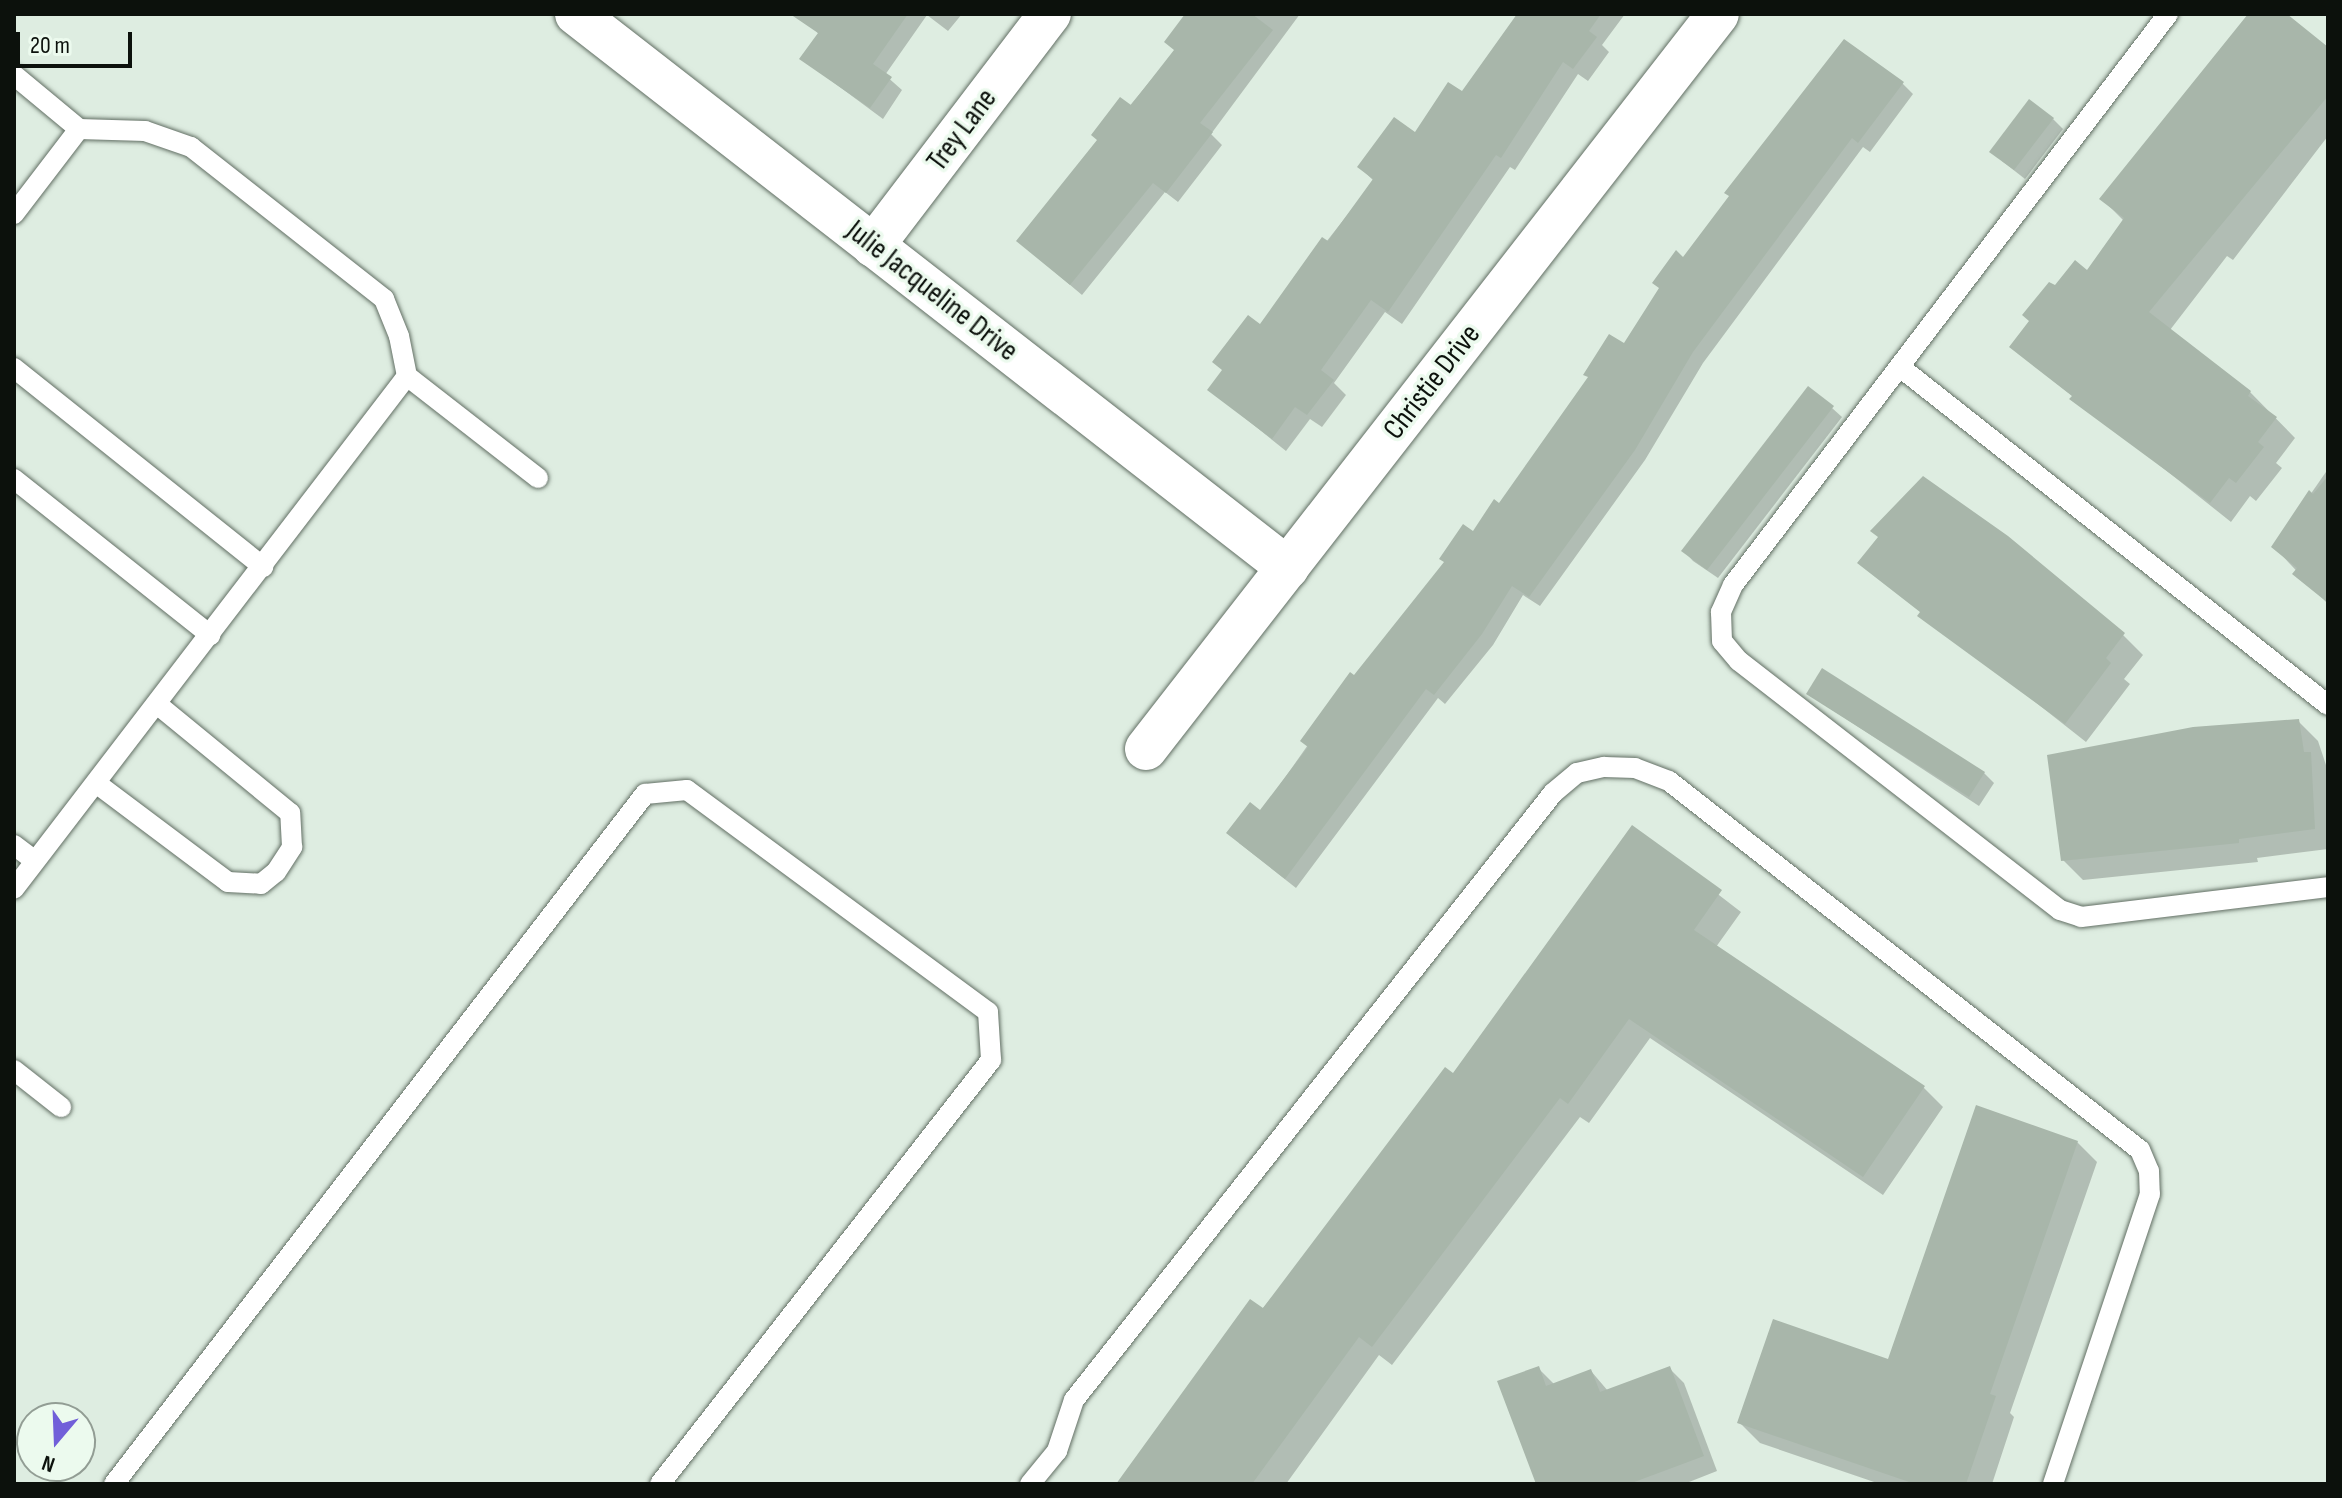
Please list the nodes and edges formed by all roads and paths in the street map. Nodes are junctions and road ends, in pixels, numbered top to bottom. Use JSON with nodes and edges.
{"nodes":[{"id":1,"x":576,"y":14,"type":"edge"},
{"id":2,"x":1050,"y":14,"type":"edge"},
{"id":3,"x":1718,"y":14,"type":"edge"},
{"id":4,"x":2168,"y":14,"type":"edge"},
{"id":5,"x":14,"y":75,"type":"edge"},
{"id":6,"x":79,"y":129,"type":"junction"},
{"id":7,"x":14,"y":214,"type":"edge"},
{"id":8,"x":873,"y":246,"type":"junction"},
{"id":9,"x":1900,"y":367,"type":"junction"},
{"id":10,"x":14,"y":368,"type":"edge"},
{"id":11,"x":407,"y":376,"type":"junction"},
{"id":12,"x":538,"y":478,"type":"dead end"},
{"id":13,"x":14,"y":479,"type":"edge"},
{"id":14,"x":263,"y":567,"type":"junction"},
{"id":15,"x":1288,"y":568,"type":"junction"},
{"id":16,"x":210,"y":635,"type":"junction"},
{"id":17,"x":157,"y":704,"type":"junction"},
{"id":18,"x":2328,"y":705,"type":"edge"},
{"id":19,"x":1146,"y":749,"type":"dead end"},
{"id":20,"x":96,"y":783,"type":"junction"},
{"id":21,"x":14,"y":845,"type":"edge"},
{"id":22,"x":35,"y":861,"type":"junction"},
{"id":23,"x":2328,"y":887,"type":"edge"},
{"id":24,"x":14,"y":889,"type":"edge"},
{"id":25,"x":14,"y":1070,"type":"edge"},
{"id":26,"x":61,"y":1107,"type":"dead end"},
{"id":27,"x":114,"y":1484,"type":"edge"},
{"id":28,"x":660,"y":1484,"type":"edge"},
{"id":29,"x":1030,"y":1484,"type":"edge"},
{"id":30,"x":2053,"y":1484,"type":"edge"}],
"edges":[{"from":1,"to":8,"type":"street","name":"Julie Jacqueline Drive"},
{"from":2,"to":8,"type":"street","name":"Trey Lane"},
{"from":3,"to":15,"type":"street","name":"Christie Drive"},
{"from":4,"to":9,"type":"lane"},
{"from":5,"to":6,"type":"lane"},
{"from":6,"to":7,"type":"lane"},
{"from":6,"to":11,"type":"lane"},
{"from":8,"to":15,"type":"street","name":"Julie Jacqueline Drive"},
{"from":9,"to":18,"type":"lane"},
{"from":9,"to":23,"type":"lane"},
{"from":10,"to":14,"type":"lane"},
{"from":11,"to":12,"type":"lane"},
{"from":11,"to":14,"type":"lane"},
{"from":13,"to":16,"type":"lane"},
{"from":14,"to":16,"type":"lane"},
{"from":15,"to":19,"type":"street","name":"Christie Drive"},
{"from":16,"to":17,"type":"lane"},
{"from":17,"to":20,"type":"lane"},
{"from":17,"to":20,"type":"lane"},
{"from":20,"to":22,"type":"lane"},
{"from":21,"to":22,"type":"lane"},
{"from":22,"to":24,"type":"lane"},
{"from":25,"to":26,"type":"lane"},
{"from":27,"to":28,"type":"lane"},
{"from":29,"to":30,"type":"lane"}]}
